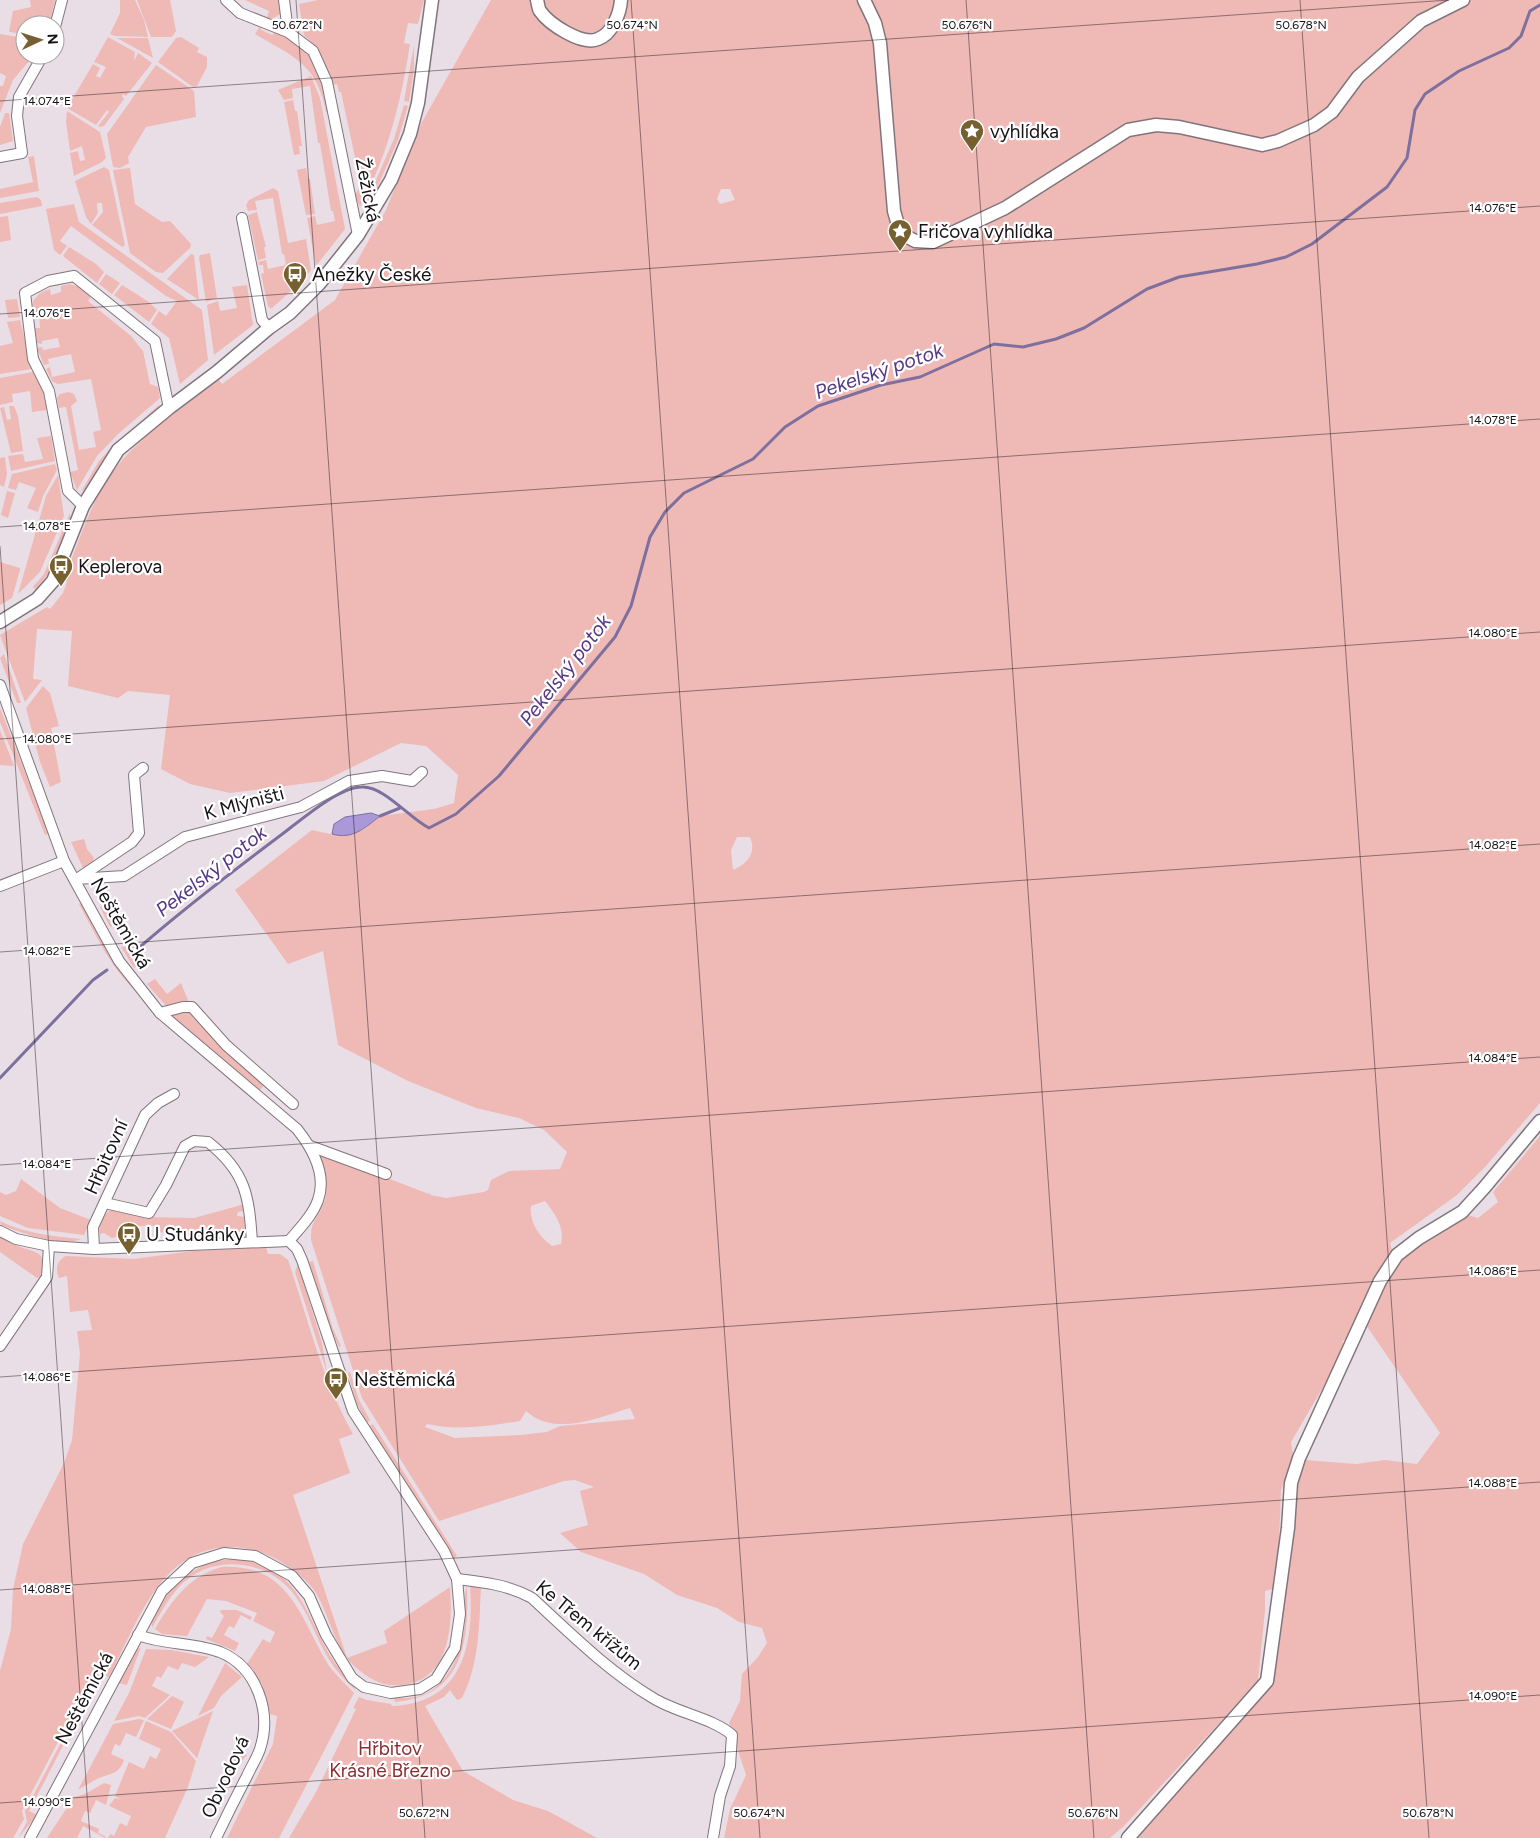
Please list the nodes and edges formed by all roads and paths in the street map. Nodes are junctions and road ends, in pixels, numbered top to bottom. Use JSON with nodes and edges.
{"nodes":[{"id":1,"x":62,"y":0,"type":"edge"},
{"id":2,"x":226,"y":0,"type":"edge"},
{"id":3,"x":284,"y":0,"type":"edge"},
{"id":4,"x":432,"y":0,"type":"edge"},
{"id":5,"x":537,"y":0,"type":"edge"},
{"id":6,"x":621,"y":0,"type":"edge"},
{"id":7,"x":864,"y":0,"type":"edge"},
{"id":8,"x":1463,"y":0,"type":"edge"},
{"id":9,"x":58,"y":15,"type":"edge"},
{"id":10,"x":288,"y":32,"type":"junction"},
{"id":11,"x":37,"y":65,"type":"edge"},
{"id":12,"x":0,"y":157,"type":"edge"},
{"id":13,"x":242,"y":218,"type":"dead end"},
{"id":14,"x":358,"y":235,"type":"junction"},
{"id":15,"x":269,"y":328,"type":"junction"},
{"id":16,"x":169,"y":408,"type":"junction"},
{"id":17,"x":83,"y":506,"type":"junction"},
{"id":18,"x":0,"y":622,"type":"edge"},
{"id":19,"x":0,"y":686,"type":"edge"},
{"id":20,"x":143,"y":768,"type":"dead end"},
{"id":21,"x":422,"y":772,"type":"dead end"},
{"id":22,"x":64,"y":861,"type":"junction"},
{"id":23,"x":76,"y":879,"type":"junction"},
{"id":24,"x":0,"y":886,"type":"edge"},
{"id":25,"x":160,"y":1012,"type":"junction"},
{"id":26,"x":174,"y":1094,"type":"dead end"},
{"id":27,"x":293,"y":1104,"type":"dead end"},
{"id":28,"x":1540,"y":1122,"type":"edge"},
{"id":29,"x":310,"y":1146,"type":"junction"},
{"id":30,"x":386,"y":1174,"type":"dead end"},
{"id":31,"x":105,"y":1203,"type":"junction"},
{"id":32,"x":0,"y":1231,"type":"edge"},
{"id":33,"x":288,"y":1241,"type":"junction"},
{"id":34,"x":252,"y":1242,"type":"junction"},
{"id":35,"x":49,"y":1246,"type":"junction"},
{"id":36,"x":94,"y":1249,"type":"junction"},
{"id":37,"x":0,"y":1346,"type":"edge"},
{"id":38,"x":457,"y":1579,"type":"junction"},
{"id":39,"x":138,"y":1635,"type":"junction"},
{"id":40,"x":30,"y":1838,"type":"edge"},
{"id":41,"x":216,"y":1838,"type":"edge"},
{"id":42,"x":713,"y":1838,"type":"edge"},
{"id":43,"x":1128,"y":1838,"type":"edge"}],
"edges":[{"from":1,"to":9,"type":"street"},
{"from":2,"to":10,"type":"street","name":"Žežická"},
{"from":3,"to":10,"type":"street"},
{"from":4,"to":14,"type":"street"},
{"from":5,"to":6,"type":"street"},
{"from":7,"to":8,"type":"street"},
{"from":10,"to":14,"type":"street","name":"Žežická"},
{"from":11,"to":12,"type":"street"},
{"from":13,"to":15,"type":"street"},
{"from":14,"to":15,"type":"street","name":"Žežická"},
{"from":15,"to":16,"type":"street","name":"Žežická"},
{"from":16,"to":17,"type":"street","name":"Žežická"},
{"from":16,"to":17,"type":"street"},
{"from":17,"to":18,"type":"street","name":"Žežická"},
{"from":19,"to":22,"type":"street","name":"Neštěmická"},
{"from":20,"to":23,"type":"street"},
{"from":21,"to":23,"type":"street","name":"K Mlýništi"},
{"from":22,"to":23,"type":"street","name":"Neštěmická"},
{"from":22,"to":24,"type":"street"},
{"from":23,"to":25,"type":"street","name":"Neštěmická"},
{"from":25,"to":27,"type":"street"},
{"from":25,"to":29,"type":"street","name":"Neštěmická"},
{"from":26,"to":31,"type":"street","name":"Hřbitovní"},
{"from":28,"to":43,"type":"street"},
{"from":29,"to":30,"type":"street"},
{"from":29,"to":33,"type":"street","name":"Neštěmická"},
{"from":31,"to":34,"type":"street"},
{"from":31,"to":36,"type":"street","name":"Hřbitovní"},
{"from":32,"to":35,"type":"street"},
{"from":33,"to":34,"type":"street"},
{"from":33,"to":38,"type":"street","name":"Neštěmická"},
{"from":34,"to":36,"type":"street"},
{"from":35,"to":36,"type":"street"},
{"from":35,"to":37,"type":"street"},
{"from":38,"to":39,"type":"street","name":"Neštěmická"},
{"from":38,"to":42,"type":"street","name":"Ke Třem křížům"},
{"from":39,"to":40,"type":"street","name":"Neštěmická"},
{"from":39,"to":41,"type":"street","name":"Obvodová"}]}
